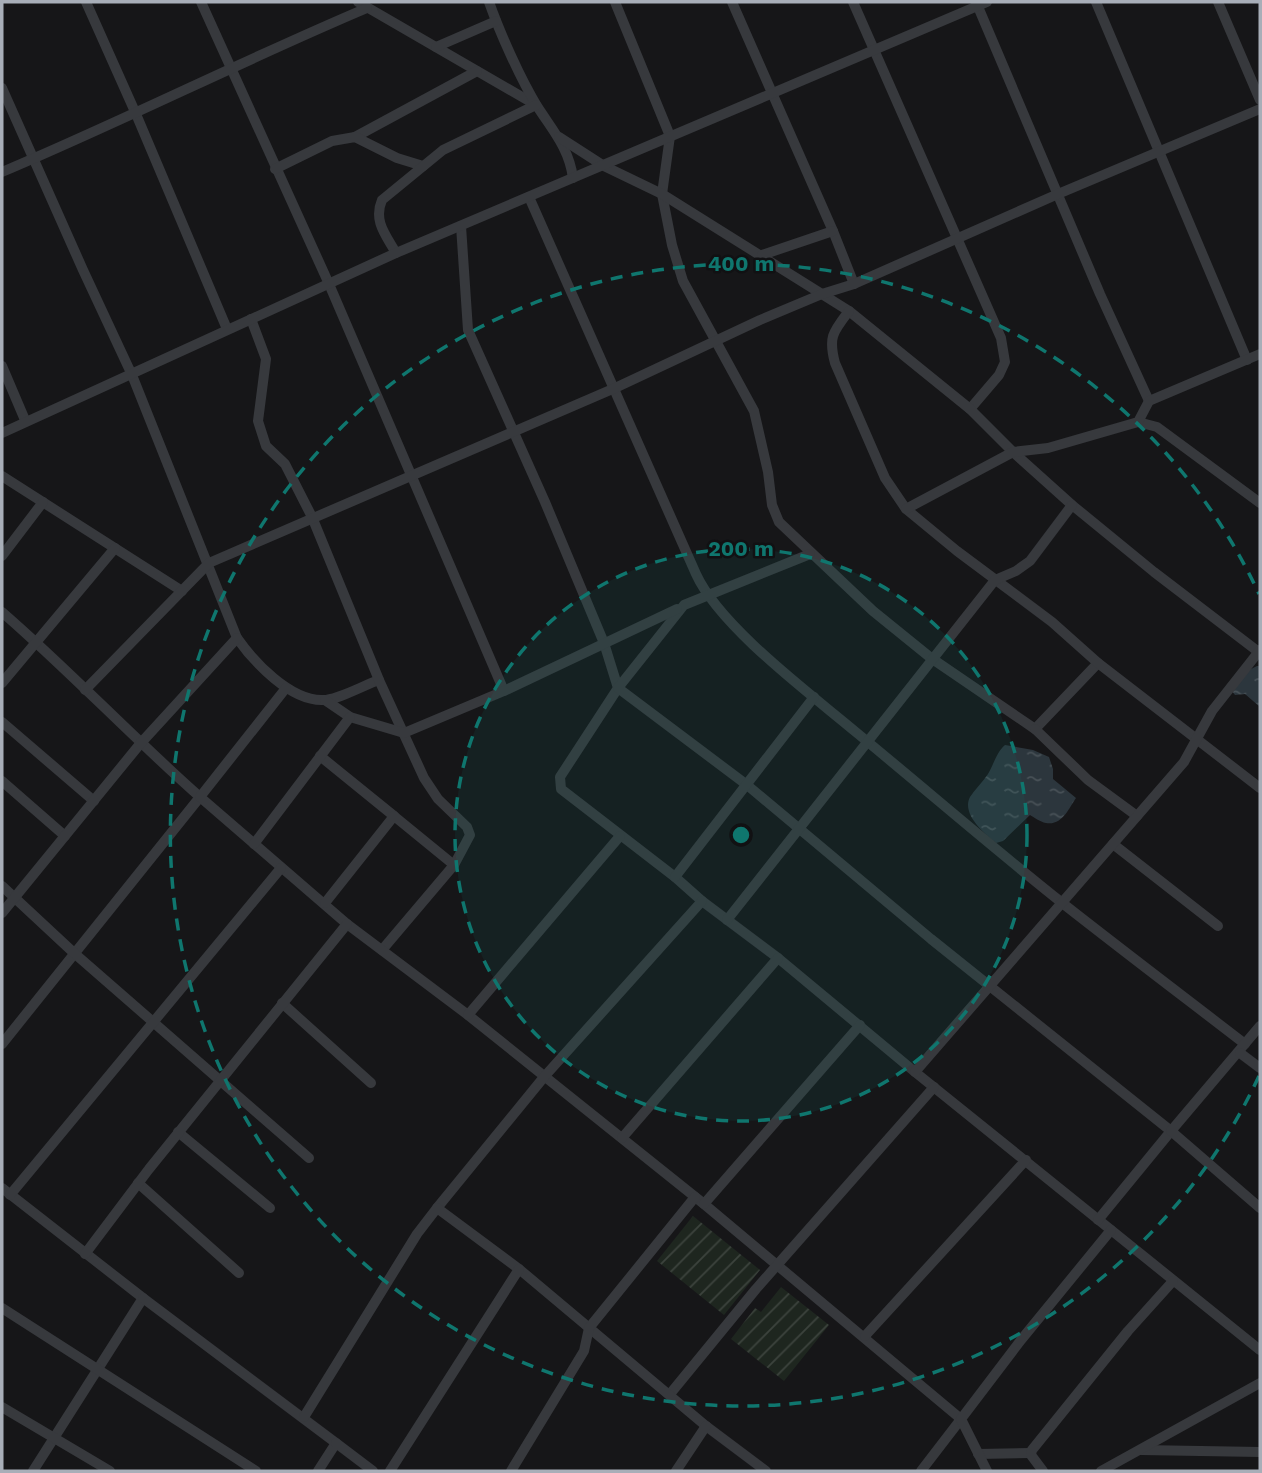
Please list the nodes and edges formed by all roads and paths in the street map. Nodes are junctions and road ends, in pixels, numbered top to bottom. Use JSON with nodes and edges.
{"nodes":[{"id":1,"x":86,"y":2,"type":"edge"},
{"id":2,"x":201,"y":2,"type":"edge"},
{"id":3,"x":489,"y":2,"type":"edge"},
{"id":4,"x":615,"y":2,"type":"edge"},
{"id":5,"x":732,"y":2,"type":"edge"},
{"id":6,"x":853,"y":2,"type":"edge"},
{"id":7,"x":1096,"y":2,"type":"edge"},
{"id":8,"x":1218,"y":2,"type":"edge"},
{"id":9,"x":980,"y":3,"type":"edge"},
{"id":10,"x":363,"y":5,"type":"edge"},
{"id":11,"x":496,"y":21,"type":"junction"},
{"id":12,"x":436,"y":47,"type":"junction"},
{"id":13,"x":874,"y":51,"type":"junction"},
{"id":14,"x":229,"y":69,"type":"junction"},
{"id":15,"x":477,"y":71,"type":"junction"},
{"id":16,"x":2,"y":88,"type":"edge"},
{"id":17,"x":774,"y":93,"type":"junction"},
{"id":18,"x":1260,"y":100,"type":"edge"},
{"id":19,"x":536,"y":105,"type":"junction"},
{"id":20,"x":1260,"y":109,"type":"edge"},
{"id":21,"x":136,"y":114,"type":"junction"},
{"id":22,"x":670,"y":136,"type":"junction"},
{"id":23,"x":355,"y":137,"type":"junction"},
{"id":24,"x":559,"y":137,"type":"junction"},
{"id":25,"x":1159,"y":151,"type":"junction"},
{"id":26,"x":34,"y":158,"type":"junction"},
{"id":27,"x":423,"y":166,"type":"junction"},
{"id":28,"x":604,"y":166,"type":"junction"},
{"id":29,"x":275,"y":169,"type":"junction"},
{"id":30,"x":2,"y":172,"type":"edge"},
{"id":31,"x":573,"y":178,"type":"junction"},
{"id":32,"x":662,"y":194,"type":"junction"},
{"id":33,"x":1058,"y":194,"type":"junction"},
{"id":34,"x":529,"y":197,"type":"junction"},
{"id":35,"x":461,"y":226,"type":"junction"},
{"id":36,"x":833,"y":231,"type":"junction"},
{"id":37,"x":958,"y":237,"type":"junction"},
{"id":38,"x":396,"y":253,"type":"junction"},
{"id":39,"x":762,"y":255,"type":"junction"},
{"id":40,"x":328,"y":284,"type":"junction"},
{"id":41,"x":853,"y":284,"type":"junction"},
{"id":42,"x":822,"y":294,"type":"junction"},
{"id":43,"x":849,"y":311,"type":"junction"},
{"id":44,"x":251,"y":319,"type":"junction"},
{"id":45,"x":227,"y":329,"type":"junction"},
{"id":46,"x":715,"y":341,"type":"junction"},
{"id":47,"x":1260,"y":354,"type":"edge"},
{"id":48,"x":1247,"y":360,"type":"junction"},
{"id":49,"x":2,"y":366,"type":"edge"},
{"id":50,"x":132,"y":374,"type":"junction"},
{"id":51,"x":615,"y":388,"type":"junction"},
{"id":52,"x":1149,"y":401,"type":"junction"},
{"id":53,"x":970,"y":409,"type":"junction"},
{"id":54,"x":25,"y":420,"type":"junction"},
{"id":55,"x":1138,"y":422,"type":"junction"},
{"id":56,"x":513,"y":430,"type":"junction"},
{"id":57,"x":2,"y":433,"type":"edge"},
{"id":58,"x":1013,"y":452,"type":"junction"},
{"id":59,"x":2,"y":476,"type":"edge"},
{"id":60,"x":410,"y":477,"type":"junction"},
{"id":61,"x":43,"y":502,"type":"junction"},
{"id":62,"x":1260,"y":503,"type":"edge"},
{"id":63,"x":1072,"y":505,"type":"junction"},
{"id":64,"x":906,"y":509,"type":"junction"},
{"id":65,"x":312,"y":517,"type":"junction"},
{"id":66,"x":115,"y":548,"type":"junction"},
{"id":67,"x":810,"y":554,"type":"junction"},
{"id":68,"x":2,"y":556,"type":"edge"},
{"id":69,"x":209,"y":563,"type":"junction"},
{"id":70,"x":995,"y":580,"type":"junction"},
{"id":71,"x":182,"y":591,"type":"junction"},
{"id":72,"x":707,"y":594,"type":"junction"},
{"id":73,"x":680,"y":608,"type":"junction"},
{"id":74,"x":2,"y":612,"type":"edge"},
{"id":75,"x":237,"y":638,"type":"junction"},
{"id":76,"x":36,"y":642,"type":"junction"},
{"id":77,"x":604,"y":643,"type":"junction"},
{"id":78,"x":1260,"y":652,"type":"edge"},
{"id":79,"x":932,"y":658,"type":"junction"},
{"id":80,"x":1098,"y":663,"type":"junction"},
{"id":81,"x":379,"y":680,"type":"junction"},
{"id":82,"x":2,"y":683,"type":"edge"},
{"id":83,"x":286,"y":688,"type":"junction"},
{"id":84,"x":618,"y":688,"type":"junction"},
{"id":85,"x":85,"y":690,"type":"junction"},
{"id":86,"x":504,"y":691,"type":"junction"},
{"id":87,"x":814,"y":697,"type":"junction"},
{"id":88,"x":325,"y":700,"type":"junction"},
{"id":89,"x":350,"y":717,"type":"junction"},
{"id":90,"x":2,"y":722,"type":"edge"},
{"id":91,"x":1035,"y":729,"type":"junction"},
{"id":92,"x":404,"y":733,"type":"junction"},
{"id":93,"x":1196,"y":737,"type":"junction"},
{"id":94,"x":867,"y":741,"type":"junction"},
{"id":95,"x":140,"y":744,"type":"junction"},
{"id":96,"x":320,"y":756,"type":"junction"},
{"id":97,"x":2,"y":781,"type":"edge"},
{"id":98,"x":747,"y":785,"type":"junction"},
{"id":99,"x":1260,"y":788,"type":"edge"},
{"id":100,"x":201,"y":797,"type":"junction"},
{"id":101,"x":94,"y":801,"type":"junction"},
{"id":102,"x":394,"y":816,"type":"junction"},
{"id":103,"x":1137,"y":816,"type":"junction"},
{"id":104,"x":800,"y":830,"type":"junction"},
{"id":105,"x":65,"y":836,"type":"junction"},
{"id":106,"x":620,"y":836,"type":"junction"},
{"id":107,"x":254,"y":844,"type":"junction"},
{"id":108,"x":1113,"y":844,"type":"junction"},
{"id":109,"x":454,"y":865,"type":"junction"},
{"id":110,"x":281,"y":868,"type":"junction"},
{"id":111,"x":675,"y":877,"type":"junction"},
{"id":112,"x":2,"y":886,"type":"edge"},
{"id":113,"x":14,"y":898,"type":"junction"},
{"id":114,"x":702,"y":901,"type":"junction"},
{"id":115,"x":1062,"y":902,"type":"junction"},
{"id":116,"x":325,"y":903,"type":"junction"},
{"id":117,"x":2,"y":913,"type":"edge"},
{"id":118,"x":727,"y":920,"type":"junction"},
{"id":119,"x":347,"y":924,"type":"junction"},
{"id":120,"x":1218,"y":926,"type":"dead end"},
{"id":121,"x":382,"y":950,"type":"junction"},
{"id":122,"x":74,"y":953,"type":"junction"},
{"id":123,"x":778,"y":958,"type":"junction"},
{"id":124,"x":989,"y":986,"type":"junction"},
{"id":125,"x":282,"y":1003,"type":"junction"},
{"id":126,"x":468,"y":1015,"type":"junction"},
{"id":127,"x":153,"y":1022,"type":"junction"},
{"id":128,"x":860,"y":1025,"type":"junction"},
{"id":129,"x":1260,"y":1026,"type":"edge"},
{"id":130,"x":2,"y":1044,"type":"edge"},
{"id":131,"x":1243,"y":1049,"type":"junction"},
{"id":132,"x":1260,"y":1068,"type":"edge"},
{"id":133,"x":915,"y":1072,"type":"junction"},
{"id":134,"x":544,"y":1077,"type":"junction"},
{"id":135,"x":220,"y":1080,"type":"junction"},
{"id":136,"x":371,"y":1083,"type":"dead end"},
{"id":137,"x":934,"y":1087,"type":"junction"},
{"id":138,"x":1171,"y":1131,"type":"junction"},
{"id":139,"x":178,"y":1132,"type":"junction"},
{"id":140,"x":622,"y":1138,"type":"junction"},
{"id":141,"x":309,"y":1158,"type":"dead end"},
{"id":142,"x":1026,"y":1160,"type":"junction"},
{"id":143,"x":138,"y":1183,"type":"junction"},
{"id":144,"x":6,"y":1191,"type":"edge"},
{"id":145,"x":699,"y":1200,"type":"junction"},
{"id":146,"x":270,"y":1208,"type":"dead end"},
{"id":147,"x":437,"y":1208,"type":"junction"},
{"id":148,"x":1260,"y":1208,"type":"edge"},
{"id":149,"x":1098,"y":1220,"type":"junction"},
{"id":150,"x":1111,"y":1230,"type":"junction"},
{"id":151,"x":85,"y":1254,"type":"junction"},
{"id":152,"x":779,"y":1265,"type":"junction"},
{"id":153,"x":519,"y":1269,"type":"junction"},
{"id":154,"x":239,"y":1273,"type":"dead end"},
{"id":155,"x":1173,"y":1281,"type":"junction"},
{"id":156,"x":143,"y":1298,"type":"junction"},
{"id":157,"x":2,"y":1308,"type":"edge"},
{"id":158,"x":589,"y":1328,"type":"junction"},
{"id":159,"x":864,"y":1336,"type":"junction"},
{"id":160,"x":1260,"y":1350,"type":"edge"},
{"id":161,"x":98,"y":1368,"type":"junction"},
{"id":162,"x":1260,"y":1383,"type":"edge"},
{"id":163,"x":670,"y":1394,"type":"junction"},
{"id":164,"x":2,"y":1407,"type":"edge"},
{"id":165,"x":304,"y":1418,"type":"junction"},
{"id":166,"x":961,"y":1419,"type":"junction"},
{"id":167,"x":706,"y":1426,"type":"junction"},
{"id":168,"x":55,"y":1438,"type":"junction"},
{"id":169,"x":337,"y":1443,"type":"junction"},
{"id":170,"x":1138,"y":1450,"type":"junction"},
{"id":171,"x":1030,"y":1452,"type":"junction"},
{"id":172,"x":1260,"y":1452,"type":"edge"},
{"id":173,"x":978,"y":1454,"type":"junction"},
{"id":174,"x":33,"y":1471,"type":"edge"},
{"id":175,"x":110,"y":1471,"type":"edge"},
{"id":176,"x":256,"y":1471,"type":"edge"},
{"id":177,"x":318,"y":1471,"type":"edge"},
{"id":178,"x":373,"y":1471,"type":"edge"},
{"id":179,"x":390,"y":1471,"type":"edge"},
{"id":180,"x":511,"y":1471,"type":"edge"},
{"id":181,"x":676,"y":1471,"type":"edge"},
{"id":182,"x":766,"y":1471,"type":"edge"},
{"id":183,"x":921,"y":1471,"type":"edge"},
{"id":184,"x":987,"y":1471,"type":"edge"},
{"id":185,"x":1043,"y":1471,"type":"edge"},
{"id":186,"x":1101,"y":1471,"type":"edge"}],
"edges":[{"from":1,"to":21,"type":"street"},
{"from":2,"to":14,"type":"street"},
{"from":3,"to":11,"type":"street"},
{"from":4,"to":22,"type":"street"},
{"from":5,"to":17,"type":"street"},
{"from":6,"to":13,"type":"street"},
{"from":7,"to":25,"type":"street"},
{"from":8,"to":18,"type":"street"},
{"from":9,"to":13,"type":"street"},
{"from":9,"to":33,"type":"street"},
{"from":10,"to":12,"type":"street"},
{"from":10,"to":14,"type":"street"},
{"from":11,"to":12,"type":"street"},
{"from":11,"to":19,"type":"street"},
{"from":12,"to":15,"type":"street"},
{"from":13,"to":17,"type":"street"},
{"from":13,"to":37,"type":"street"},
{"from":14,"to":21,"type":"street"},
{"from":14,"to":29,"type":"street"},
{"from":15,"to":19,"type":"street"},
{"from":15,"to":23,"type":"street"},
{"from":16,"to":26,"type":"street"},
{"from":17,"to":22,"type":"street"},
{"from":17,"to":36,"type":"street"},
{"from":19,"to":24,"type":"street"},
{"from":19,"to":27,"type":"street"},
{"from":20,"to":25,"type":"street"},
{"from":21,"to":26,"type":"street"},
{"from":21,"to":45,"type":"street"},
{"from":22,"to":28,"type":"street"},
{"from":22,"to":32,"type":"street"},
{"from":23,"to":27,"type":"street"},
{"from":23,"to":29,"type":"street"},
{"from":24,"to":28,"type":"street"},
{"from":24,"to":31,"type":"street"},
{"from":25,"to":33,"type":"street"},
{"from":25,"to":48,"type":"street"},
{"from":26,"to":30,"type":"street"},
{"from":26,"to":50,"type":"street"},
{"from":27,"to":38,"type":"street"},
{"from":28,"to":31,"type":"street"},
{"from":28,"to":32,"type":"street"},
{"from":29,"to":40,"type":"street"},
{"from":31,"to":34,"type":"street"},
{"from":32,"to":39,"type":"street"},
{"from":32,"to":46,"type":"street"},
{"from":33,"to":37,"type":"street"},
{"from":33,"to":52,"type":"street"},
{"from":34,"to":35,"type":"street"},
{"from":34,"to":51,"type":"street"},
{"from":35,"to":38,"type":"street"},
{"from":35,"to":56,"type":"street"},
{"from":36,"to":39,"type":"street"},
{"from":36,"to":41,"type":"street"},
{"from":37,"to":41,"type":"street"},
{"from":37,"to":53,"type":"street"},
{"from":38,"to":40,"type":"street"},
{"from":39,"to":42,"type":"street"},
{"from":40,"to":44,"type":"street"},
{"from":40,"to":60,"type":"street"},
{"from":41,"to":42,"type":"street"},
{"from":42,"to":43,"type":"street"},
{"from":42,"to":46,"type":"street"},
{"from":43,"to":53,"type":"street"},
{"from":43,"to":64,"type":"street"},
{"from":44,"to":45,"type":"street"},
{"from":44,"to":65,"type":"street"},
{"from":45,"to":50,"type":"street"},
{"from":46,"to":51,"type":"street"},
{"from":46,"to":67,"type":"street"},
{"from":47,"to":48,"type":"street"},
{"from":48,"to":52,"type":"street"},
{"from":49,"to":54,"type":"street"},
{"from":50,"to":54,"type":"street"},
{"from":50,"to":69,"type":"street"},
{"from":51,"to":56,"type":"street"},
{"from":51,"to":72,"type":"street"},
{"from":52,"to":55,"type":"street"},
{"from":53,"to":58,"type":"street"},
{"from":54,"to":57,"type":"street"},
{"from":55,"to":58,"type":"street"},
{"from":55,"to":62,"type":"street"},
{"from":56,"to":60,"type":"street"},
{"from":56,"to":77,"type":"street"},
{"from":58,"to":63,"type":"street"},
{"from":58,"to":64,"type":"street"},
{"from":59,"to":61,"type":"street"},
{"from":60,"to":65,"type":"street"},
{"from":60,"to":86,"type":"street"},
{"from":61,"to":66,"type":"street"},
{"from":61,"to":68,"type":"street"},
{"from":63,"to":70,"type":"street"},
{"from":63,"to":78,"type":"street"},
{"from":64,"to":70,"type":"street"},
{"from":65,"to":69,"type":"street"},
{"from":65,"to":81,"type":"street"},
{"from":66,"to":71,"type":"street"},
{"from":66,"to":76,"type":"street"},
{"from":67,"to":72,"type":"street"},
{"from":67,"to":79,"type":"street"},
{"from":69,"to":71,"type":"street"},
{"from":69,"to":75,"type":"street"},
{"from":70,"to":79,"type":"street"},
{"from":70,"to":80,"type":"street"},
{"from":71,"to":85,"type":"street"},
{"from":72,"to":73,"type":"street"},
{"from":72,"to":87,"type":"street"},
{"from":73,"to":77,"type":"street"},
{"from":73,"to":84,"type":"street"},
{"from":74,"to":76,"type":"street"},
{"from":75,"to":83,"type":"street"},
{"from":75,"to":95,"type":"street"},
{"from":76,"to":82,"type":"street"},
{"from":76,"to":85,"type":"street"},
{"from":77,"to":84,"type":"street"},
{"from":77,"to":86,"type":"street"},
{"from":78,"to":93,"type":"street"},
{"from":79,"to":91,"type":"street"},
{"from":79,"to":94,"type":"street"},
{"from":80,"to":91,"type":"street"},
{"from":80,"to":93,"type":"street"},
{"from":81,"to":88,"type":"street"},
{"from":81,"to":92,"type":"street"},
{"from":83,"to":88,"type":"street"},
{"from":83,"to":100,"type":"street"},
{"from":84,"to":98,"type":"street"},
{"from":84,"to":106,"type":"street"},
{"from":85,"to":95,"type":"street"},
{"from":86,"to":92,"type":"street"},
{"from":87,"to":94,"type":"street"},
{"from":87,"to":98,"type":"street"},
{"from":88,"to":89,"type":"street"},
{"from":89,"to":92,"type":"street"},
{"from":89,"to":96,"type":"street"},
{"from":90,"to":101,"type":"street"},
{"from":91,"to":103,"type":"street"},
{"from":92,"to":109,"type":"street"},
{"from":93,"to":99,"type":"street"},
{"from":93,"to":103,"type":"street"},
{"from":94,"to":104,"type":"street"},
{"from":94,"to":115,"type":"street"},
{"from":95,"to":100,"type":"street"},
{"from":95,"to":101,"type":"street"},
{"from":96,"to":102,"type":"street"},
{"from":96,"to":107,"type":"street"},
{"from":97,"to":105,"type":"street"},
{"from":98,"to":104,"type":"street"},
{"from":98,"to":111,"type":"street"},
{"from":100,"to":107,"type":"street"},
{"from":100,"to":122,"type":"street"},
{"from":101,"to":105,"type":"street"},
{"from":102,"to":109,"type":"street"},
{"from":102,"to":116,"type":"street"},
{"from":103,"to":108,"type":"street"},
{"from":104,"to":118,"type":"street"},
{"from":104,"to":124,"type":"street"},
{"from":105,"to":113,"type":"street"},
{"from":106,"to":111,"type":"street"},
{"from":106,"to":126,"type":"street"},
{"from":107,"to":110,"type":"street"},
{"from":108,"to":115,"type":"street"},
{"from":108,"to":120,"type":"street"},
{"from":109,"to":121,"type":"street"},
{"from":110,"to":116,"type":"street"},
{"from":110,"to":127,"type":"street"},
{"from":111,"to":114,"type":"street"},
{"from":112,"to":113,"type":"street"},
{"from":113,"to":117,"type":"street"},
{"from":113,"to":122,"type":"street"},
{"from":114,"to":118,"type":"street"},
{"from":114,"to":134,"type":"street"},
{"from":115,"to":124,"type":"street"},
{"from":115,"to":131,"type":"street"},
{"from":116,"to":119,"type":"street"},
{"from":118,"to":123,"type":"street"},
{"from":119,"to":121,"type":"street"},
{"from":119,"to":125,"type":"street"},
{"from":121,"to":126,"type":"street"},
{"from":122,"to":127,"type":"street"},
{"from":122,"to":130,"type":"street"},
{"from":123,"to":128,"type":"street"},
{"from":123,"to":140,"type":"street"},
{"from":124,"to":133,"type":"street"},
{"from":124,"to":138,"type":"street"},
{"from":125,"to":135,"type":"street"},
{"from":125,"to":136,"type":"street"},
{"from":126,"to":134,"type":"street"},
{"from":127,"to":135,"type":"street"},
{"from":127,"to":144,"type":"street"},
{"from":128,"to":133,"type":"street"},
{"from":128,"to":145,"type":"street"},
{"from":129,"to":131,"type":"street"},
{"from":131,"to":132,"type":"street"},
{"from":131,"to":138,"type":"street"},
{"from":133,"to":137,"type":"street"},
{"from":134,"to":140,"type":"street"},
{"from":134,"to":147,"type":"street"},
{"from":135,"to":139,"type":"street"},
{"from":135,"to":141,"type":"street"},
{"from":137,"to":142,"type":"street"},
{"from":137,"to":152,"type":"street"},
{"from":138,"to":148,"type":"street"},
{"from":138,"to":149,"type":"street"},
{"from":139,"to":143,"type":"street"},
{"from":139,"to":146,"type":"street"},
{"from":140,"to":145,"type":"street"},
{"from":142,"to":149,"type":"street"},
{"from":142,"to":159,"type":"street"},
{"from":143,"to":151,"type":"street"},
{"from":143,"to":154,"type":"street"},
{"from":144,"to":151,"type":"street"},
{"from":145,"to":152,"type":"street"},
{"from":145,"to":158,"type":"street"},
{"from":147,"to":153,"type":"street"},
{"from":147,"to":165,"type":"street"},
{"from":149,"to":150,"type":"street"},
{"from":150,"to":155,"type":"street"},
{"from":150,"to":166,"type":"street"},
{"from":151,"to":156,"type":"street"},
{"from":152,"to":159,"type":"street"},
{"from":152,"to":163,"type":"street"},
{"from":153,"to":158,"type":"street"},
{"from":153,"to":179,"type":"street"},
{"from":155,"to":160,"type":"street"},
{"from":155,"to":171,"type":"street"},
{"from":156,"to":161,"type":"street"},
{"from":156,"to":165,"type":"street"},
{"from":157,"to":161,"type":"street"},
{"from":158,"to":163,"type":"street"},
{"from":158,"to":180,"type":"street"},
{"from":159,"to":166,"type":"street"},
{"from":161,"to":168,"type":"street"},
{"from":161,"to":176,"type":"street"},
{"from":162,"to":170,"type":"street"},
{"from":163,"to":167,"type":"street"},
{"from":164,"to":168,"type":"street"},
{"from":165,"to":169,"type":"street"},
{"from":166,"to":173,"type":"street"},
{"from":166,"to":183,"type":"street"},
{"from":167,"to":181,"type":"street"},
{"from":167,"to":182,"type":"street"},
{"from":168,"to":174,"type":"street"},
{"from":168,"to":175,"type":"street"},
{"from":169,"to":177,"type":"street"},
{"from":169,"to":178,"type":"street"},
{"from":170,"to":172,"type":"street"},
{"from":170,"to":186,"type":"street"},
{"from":171,"to":173,"type":"street"},
{"from":171,"to":185,"type":"street"},
{"from":173,"to":184,"type":"street"}]}
